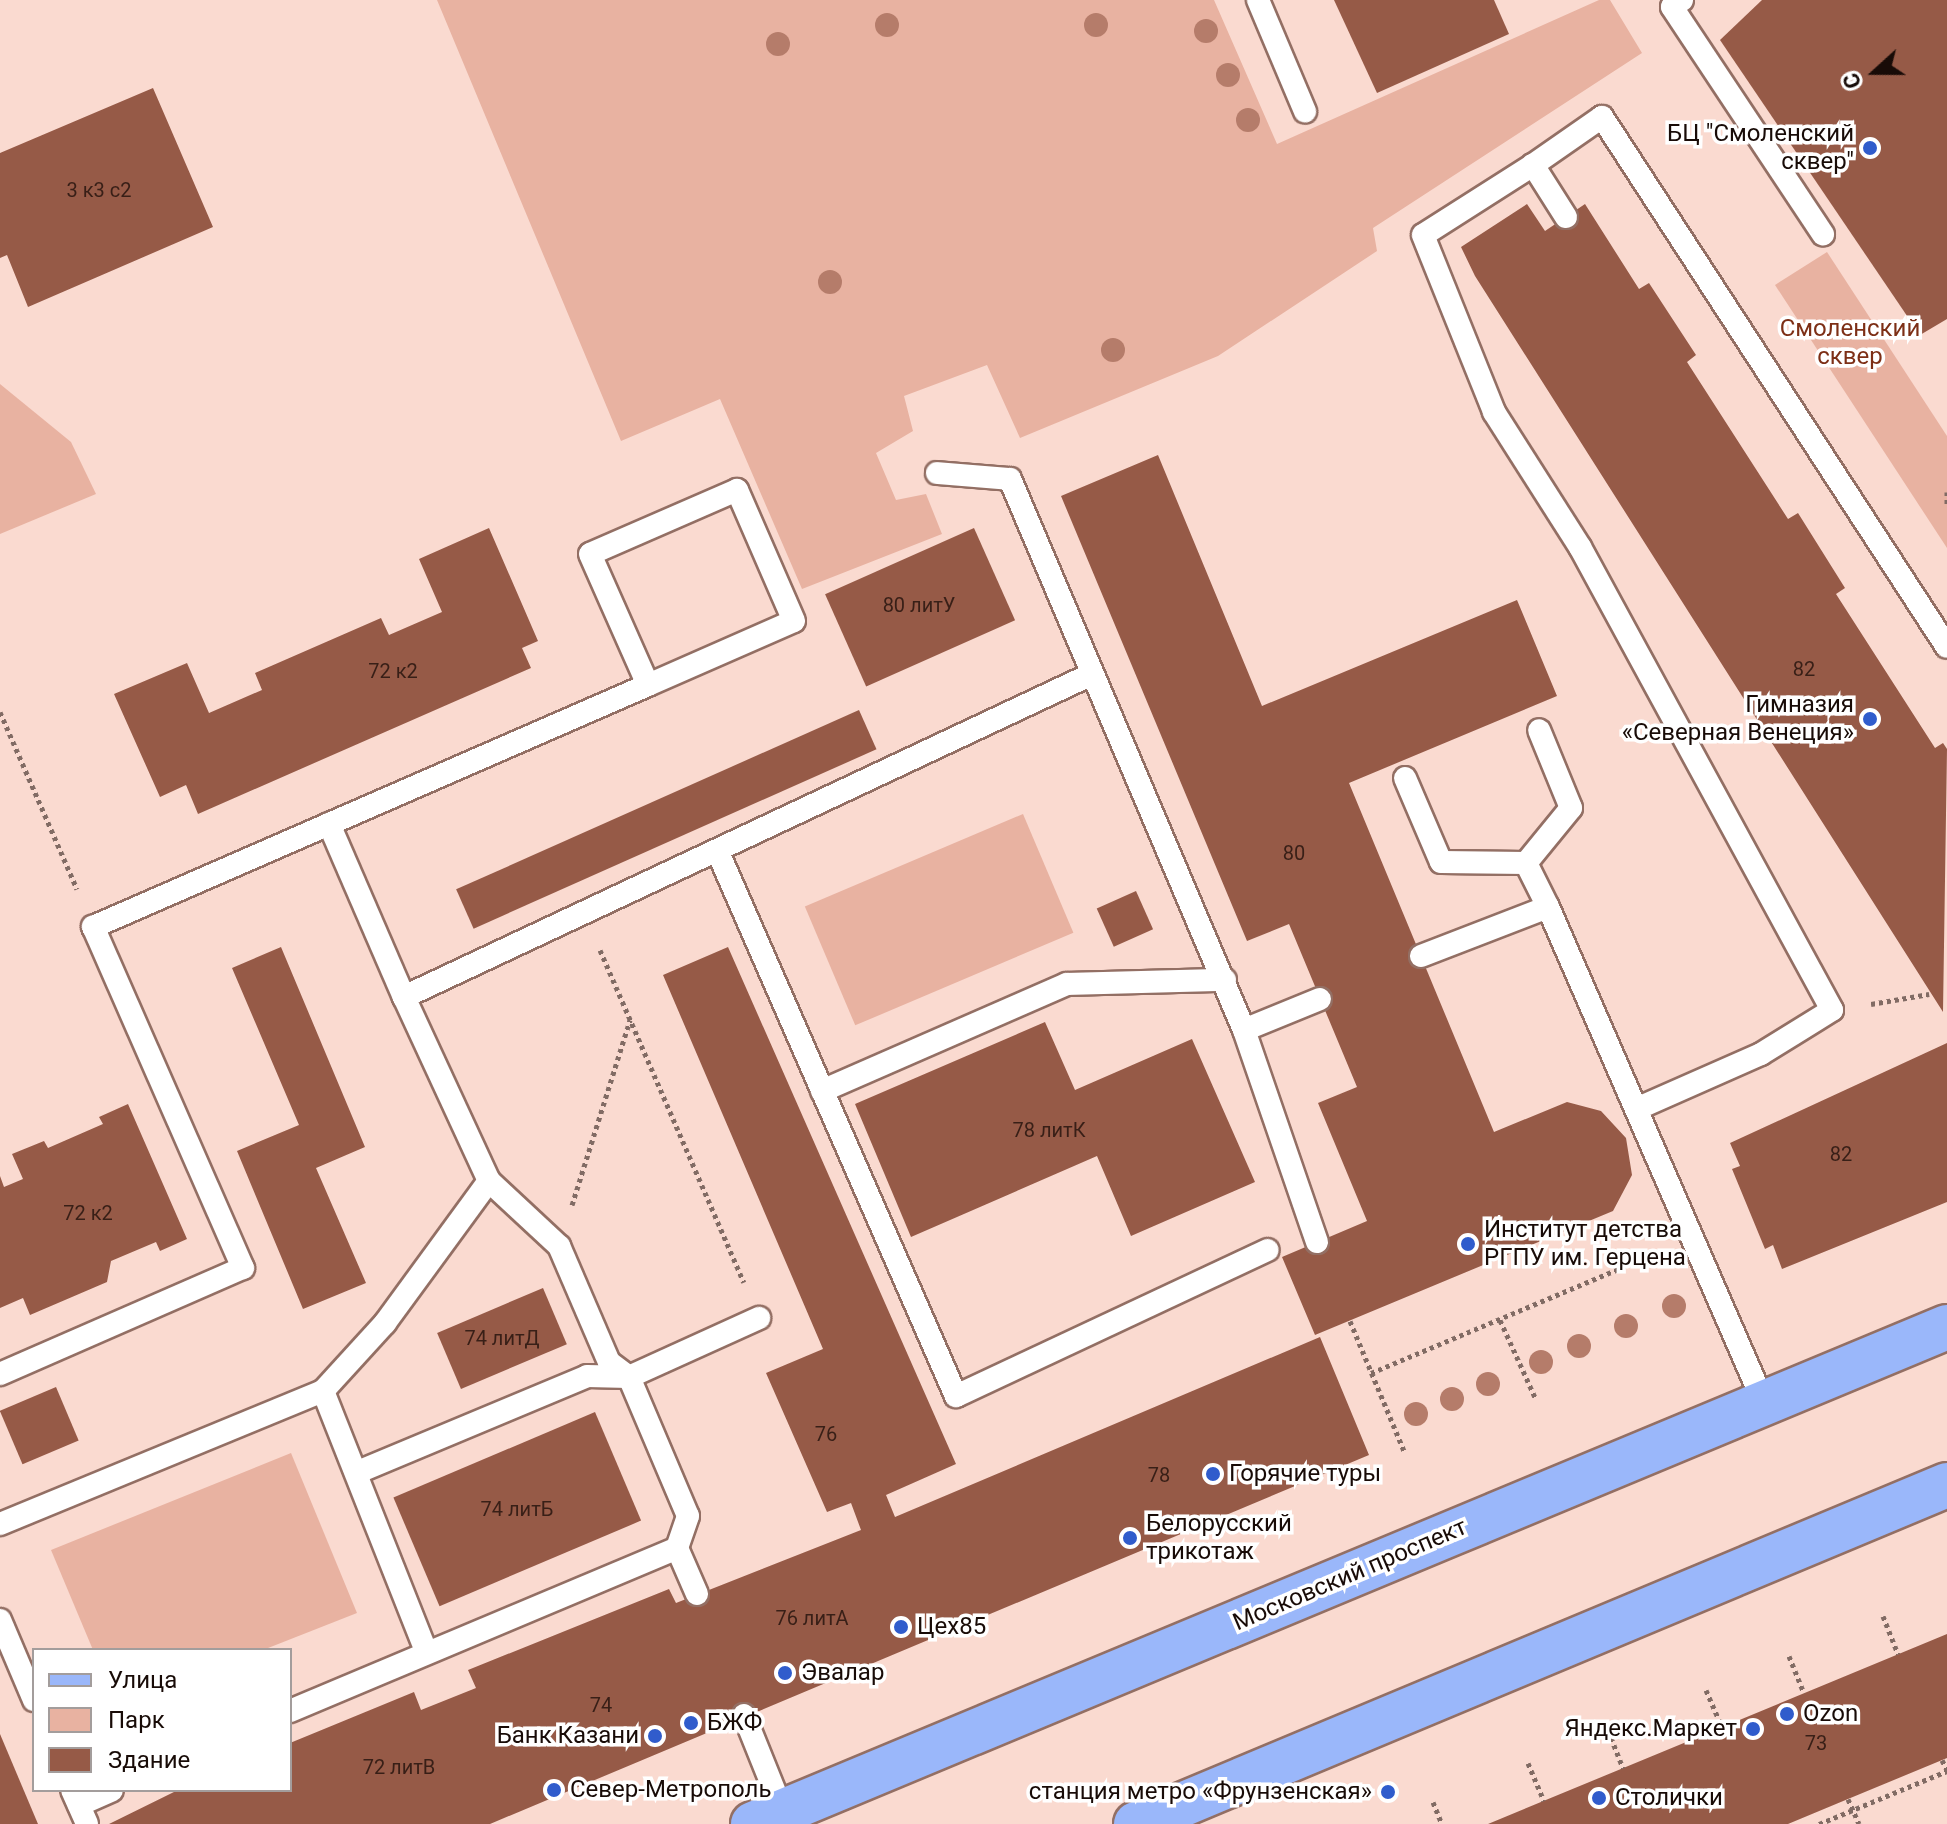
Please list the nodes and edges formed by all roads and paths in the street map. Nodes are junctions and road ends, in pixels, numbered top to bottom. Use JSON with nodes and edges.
{"nodes":[{"id":1,"x":1258,"y":0,"type":"edge"},
{"id":2,"x":1682,"y":0,"type":"edge"},
{"id":3,"x":1305,"y":111,"type":"dead end"},
{"id":4,"x":1533,"y":165,"type":"junction"},
{"id":5,"x":1566,"y":217,"type":"dead end"},
{"id":6,"x":1823,"y":234,"type":"dead end"},
{"id":7,"x":937,"y":473,"type":"dead end"},
{"id":8,"x":1947,"y":492,"type":"edge"},
{"id":9,"x":1947,"y":505,"type":"edge"},
{"id":10,"x":1947,"y":647,"type":"edge"},
{"id":11,"x":1092,"y":674,"type":"junction"},
{"id":12,"x":648,"y":685,"type":"junction"},
{"id":13,"x":0,"y":712,"type":"edge"},
{"id":14,"x":1539,"y":730,"type":"dead end"},
{"id":15,"x":1405,"y":778,"type":"dead end"},
{"id":16,"x":329,"y":824,"type":"junction"},
{"id":17,"x":717,"y":850,"type":"junction"},
{"id":18,"x":1526,"y":863,"type":"junction"},
{"id":19,"x":1548,"y":907,"type":"junction"},
{"id":20,"x":584,"y":912,"type":"junction"},
{"id":21,"x":93,"y":927,"type":"junction"},
{"id":22,"x":1421,"y":956,"type":"dead end"},
{"id":23,"x":1225,"y":980,"type":"junction"},
{"id":24,"x":1929,"y":994,"type":"dead end"},
{"id":25,"x":404,"y":997,"type":"junction"},
{"id":26,"x":1320,"y":999,"type":"dead end"},
{"id":27,"x":1832,"y":1010,"type":"junction"},
{"id":28,"x":630,"y":1019,"type":"junction"},
{"id":29,"x":1244,"y":1030,"type":"junction"},
{"id":30,"x":822,"y":1091,"type":"junction"},
{"id":31,"x":1641,"y":1107,"type":"junction"},
{"id":32,"x":489,"y":1181,"type":"junction"},
{"id":33,"x":1695,"y":1237,"type":"junction"},
{"id":34,"x":1317,"y":1242,"type":"dead end"},
{"id":35,"x":559,"y":1246,"type":"junction"},
{"id":36,"x":1267,"y":1250,"type":"dead end"},
{"id":37,"x":759,"y":1318,"type":"joint"},
{"id":38,"x":1500,"y":1320,"type":"junction"},
{"id":39,"x":1350,"y":1321,"type":"dead end"},
{"id":40,"x":1947,"y":1327,"type":"edge"},
{"id":41,"x":1371,"y":1373,"type":"junction"},
{"id":42,"x":0,"y":1374,"type":"edge"},
{"id":43,"x":629,"y":1377,"type":"junction"},
{"id":44,"x":323,"y":1391,"type":"junction"},
{"id":45,"x":1535,"y":1397,"type":"dead end"},
{"id":46,"x":1764,"y":1403,"type":"junction"},
{"id":47,"x":1404,"y":1451,"type":"dead end"},
{"id":48,"x":358,"y":1472,"type":"junction"},
{"id":49,"x":1947,"y":1485,"type":"edge"},
{"id":50,"x":0,"y":1524,"type":"edge"},
{"id":51,"x":677,"y":1548,"type":"junction"},
{"id":52,"x":697,"y":1594,"type":"dead end"},
{"id":53,"x":1883,"y":1616,"type":"dead end"},
{"id":54,"x":0,"y":1620,"type":"edge"},
{"id":55,"x":426,"y":1651,"type":"junction"},
{"id":56,"x":1898,"y":1654,"type":"dead end"},
{"id":57,"x":1789,"y":1656,"type":"dead end"},
{"id":58,"x":1706,"y":1690,"type":"dead end"},
{"id":59,"x":1804,"y":1693,"type":"dead end"},
{"id":60,"x":32,"y":1695,"type":"edge"},
{"id":61,"x":292,"y":1710,"type":"edge"},
{"id":62,"x":744,"y":1715,"type":"dead end"},
{"id":63,"x":1722,"y":1727,"type":"dead end"},
{"id":64,"x":1608,"y":1730,"type":"dead end"},
{"id":65,"x":1942,"y":1760,"type":"dead end"},
{"id":66,"x":1528,"y":1763,"type":"dead end"},
{"id":67,"x":1623,"y":1768,"type":"dead end"},
{"id":68,"x":1947,"y":1771,"type":"edge"},
{"id":69,"x":108,"y":1792,"type":"edge"},
{"id":70,"x":1848,"y":1799,"type":"dead end"},
{"id":71,"x":1544,"y":1801,"type":"dead end"},
{"id":72,"x":1433,"y":1802,"type":"dead end"},
{"id":73,"x":79,"y":1806,"type":"edge"},
{"id":74,"x":1853,"y":1810,"type":"junction"},
{"id":75,"x":768,"y":1818,"type":"edge"},
{"id":76,"x":1136,"y":1824,"type":"edge"},
{"id":77,"x":1442,"y":1824,"type":"edge"},
{"id":78,"x":1819,"y":1824,"type":"edge"},
{"id":79,"x":1859,"y":1824,"type":"edge"}],
"edges":[{"from":1,"to":3,"type":"lane"},
{"from":2,"to":6,"type":"lane"},
{"from":4,"to":5,"type":"lane"},
{"from":4,"to":10,"type":"lane"},
{"from":4,"to":27,"type":"lane"},
{"from":7,"to":11,"type":"lane"},
{"from":8,"to":9,"type":"path"},
{"from":11,"to":17,"type":"lane"},
{"from":11,"to":23,"type":"lane"},
{"from":12,"to":12,"type":"lane"},
{"from":12,"to":16,"type":"lane"},
{"from":13,"to":21,"type":"path"},
{"from":14,"to":18,"type":"lane"},
{"from":15,"to":18,"type":"lane"},
{"from":16,"to":21,"type":"lane"},
{"from":16,"to":25,"type":"lane"},
{"from":17,"to":20,"type":"lane"},
{"from":17,"to":30,"type":"lane"},
{"from":18,"to":19,"type":"lane"},
{"from":19,"to":22,"type":"lane"},
{"from":19,"to":31,"type":"lane"},
{"from":20,"to":25,"type":"lane"},
{"from":20,"to":28,"type":"path"},
{"from":21,"to":42,"type":"lane"},
{"from":23,"to":29,"type":"lane"},
{"from":23,"to":30,"type":"lane"},
{"from":24,"to":27,"type":"path"},
{"from":25,"to":32,"type":"lane"},
{"from":26,"to":29,"type":"lane"},
{"from":27,"to":31,"type":"lane"},
{"from":28,"to":35,"type":"path"},
{"from":28,"to":37,"type":"path"},
{"from":29,"to":34,"type":"lane"},
{"from":30,"to":36,"type":"lane"},
{"from":31,"to":33,"type":"lane"},
{"from":32,"to":35,"type":"lane"},
{"from":32,"to":44,"type":"lane"},
{"from":33,"to":38,"type":"path"},
{"from":33,"to":46,"type":"lane"},
{"from":35,"to":43,"type":"lane"},
{"from":37,"to":43,"type":"lane"},
{"from":38,"to":41,"type":"path"},
{"from":38,"to":45,"type":"path"},
{"from":39,"to":41,"type":"path"},
{"from":40,"to":46,"type":"main road","name":"Московский проспект"},
{"from":41,"to":47,"type":"path"},
{"from":43,"to":48,"type":"lane"},
{"from":43,"to":51,"type":"lane"},
{"from":44,"to":48,"type":"lane"},
{"from":44,"to":50,"type":"lane"},
{"from":46,"to":75,"type":"main road","name":"Московский проспект"},
{"from":48,"to":55,"type":"lane"},
{"from":49,"to":76,"type":"main road"},
{"from":51,"to":52,"type":"lane"},
{"from":51,"to":55,"type":"lane"},
{"from":53,"to":56,"type":"path"},
{"from":54,"to":60,"type":"lane"},
{"from":55,"to":61,"type":"lane"},
{"from":57,"to":59,"type":"path"},
{"from":58,"to":63,"type":"path"},
{"from":62,"to":75,"type":"lane"},
{"from":64,"to":67,"type":"path"},
{"from":65,"to":68,"type":"path"},
{"from":66,"to":71,"type":"path"},
{"from":68,"to":74,"type":"path"},
{"from":69,"to":73,"type":"lane"},
{"from":70,"to":74,"type":"path"},
{"from":72,"to":77,"type":"path"},
{"from":74,"to":78,"type":"path"},
{"from":74,"to":79,"type":"path"}]}
